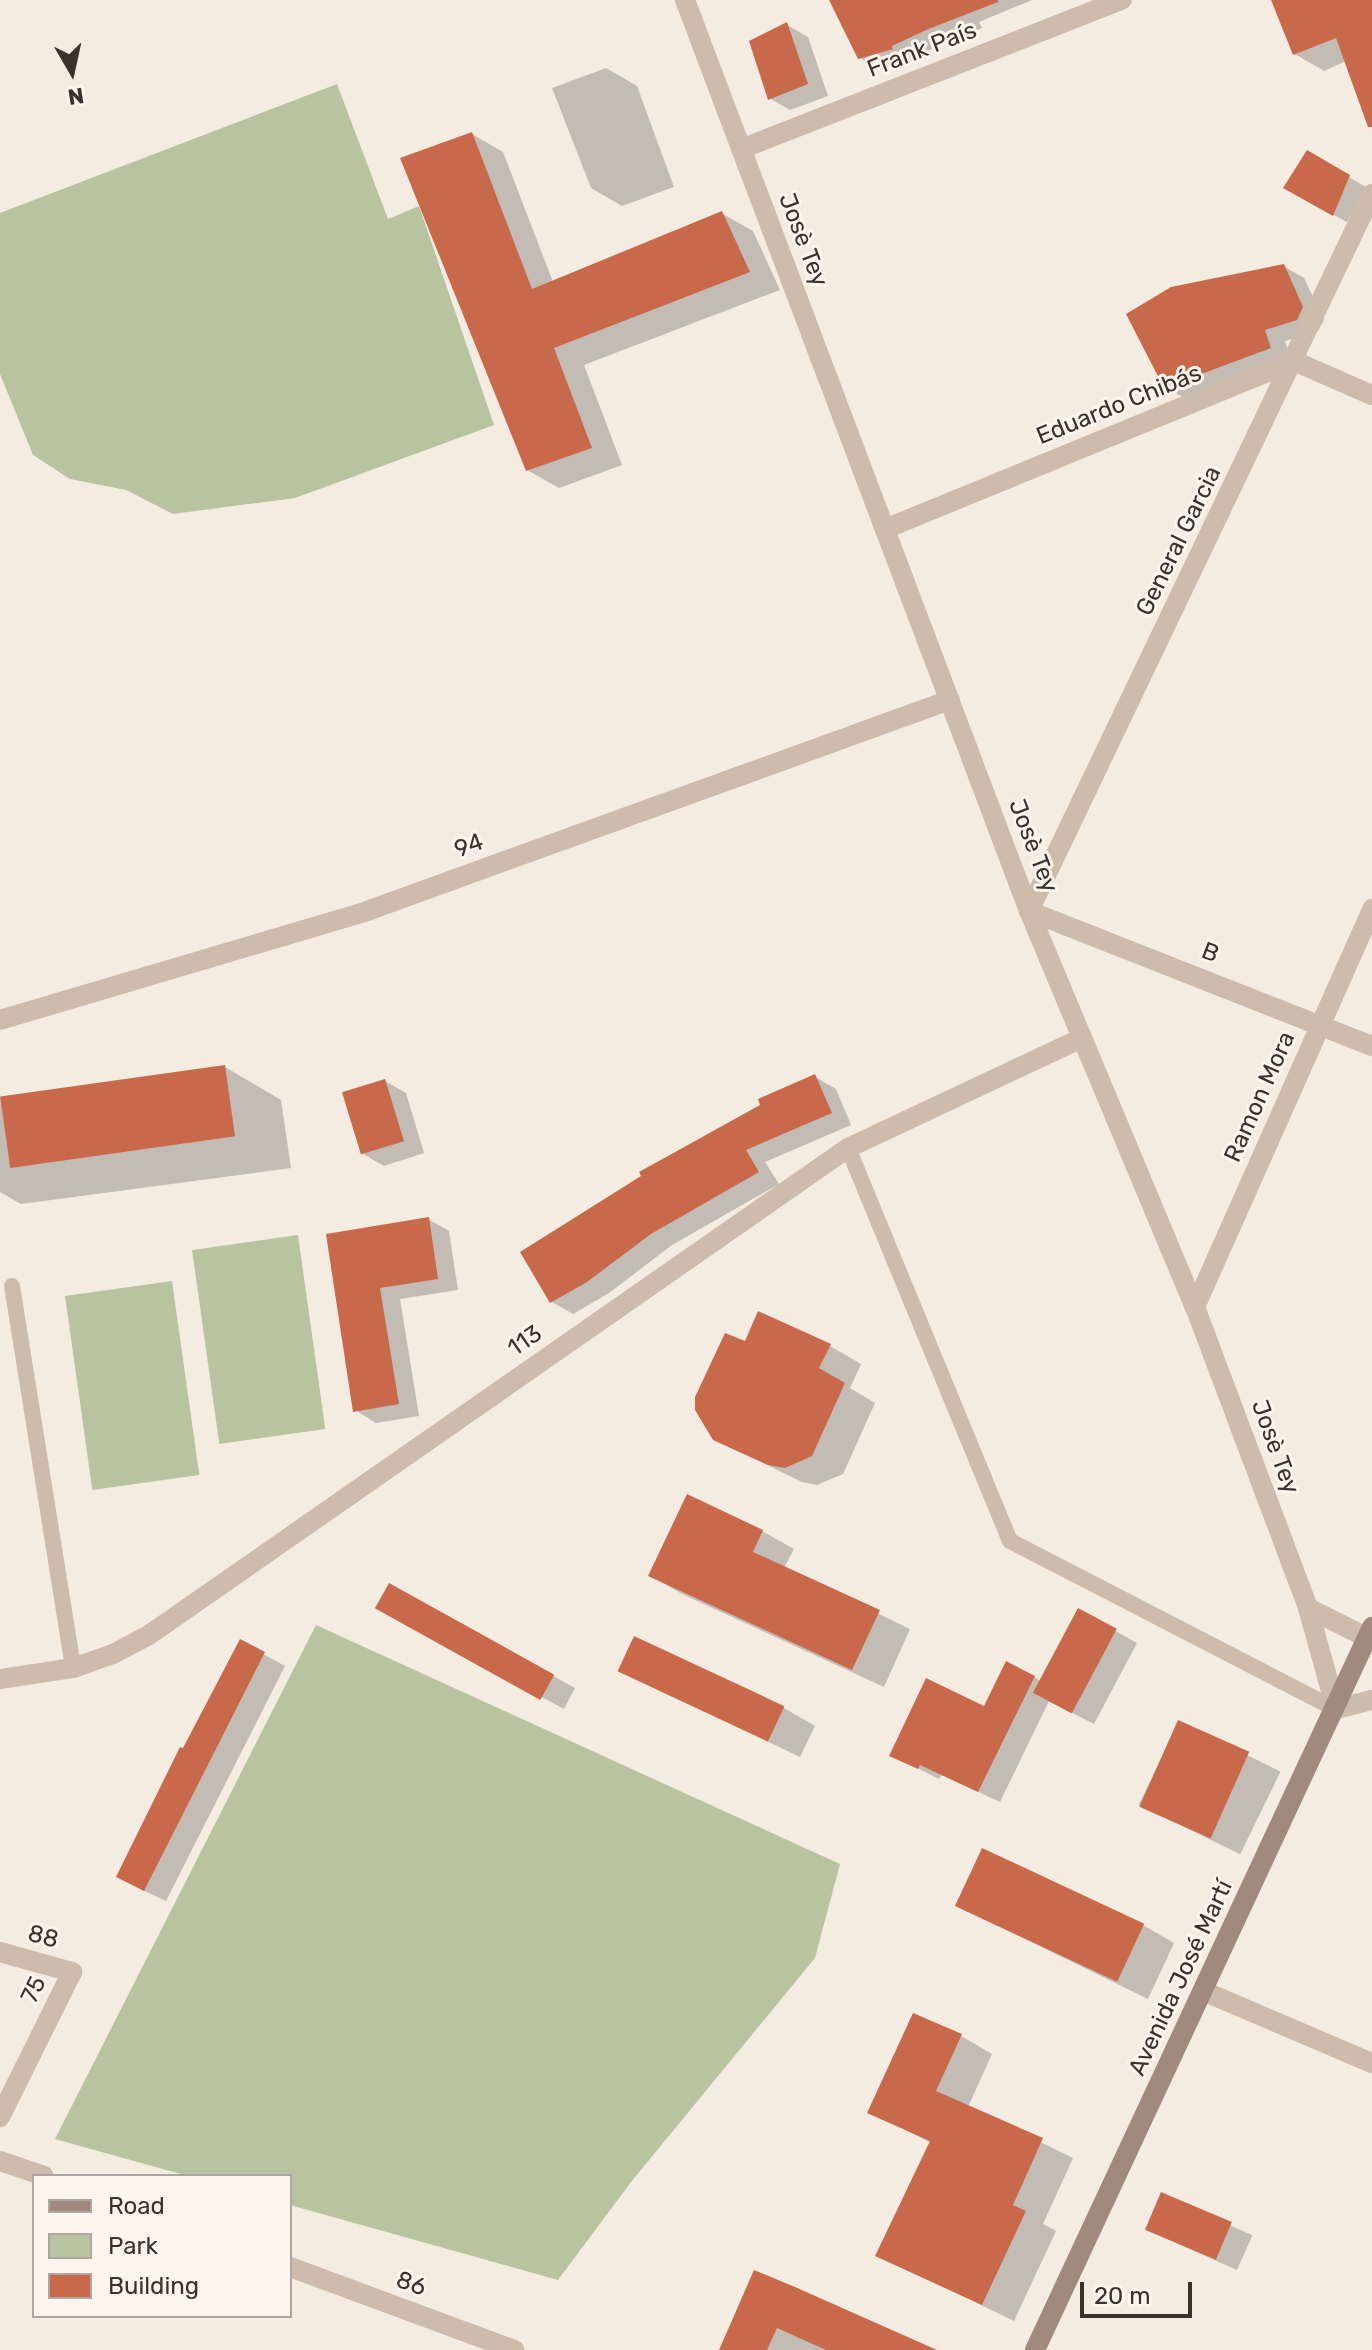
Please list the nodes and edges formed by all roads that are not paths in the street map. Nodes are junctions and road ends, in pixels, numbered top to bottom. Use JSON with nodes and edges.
{"nodes":[{"id":1,"x":685,"y":0,"type":"edge"},
{"id":2,"x":1122,"y":0,"type":"edge"},
{"id":3,"x":741,"y":149,"type":"junction"},
{"id":4,"x":1372,"y":194,"type":"edge"},
{"id":5,"x":1294,"y":361,"type":"junction"},
{"id":6,"x":1372,"y":395,"type":"edge"},
{"id":7,"x":885,"y":529,"type":"junction"},
{"id":8,"x":950,"y":700,"type":"junction"},
{"id":9,"x":1372,"y":909,"type":"edge"},
{"id":10,"x":1029,"y":911,"type":"junction"},
{"id":11,"x":0,"y":1020,"type":"edge"},
{"id":12,"x":1321,"y":1024,"type":"junction"},
{"id":13,"x":1082,"y":1038,"type":"junction"},
{"id":14,"x":1372,"y":1046,"type":"edge"},
{"id":15,"x":848,"y":1148,"type":"junction"},
{"id":16,"x":12,"y":1286,"type":"dead end"},
{"id":17,"x":1195,"y":1307,"type":"junction"},
{"id":18,"x":1308,"y":1608,"type":"junction"},
{"id":19,"x":1370,"y":1635,"type":"edge"},
{"id":20,"x":73,"y":1668,"type":"junction"},
{"id":21,"x":0,"y":1679,"type":"edge"},
{"id":22,"x":1372,"y":1700,"type":"edge"},
{"id":23,"x":1336,"y":1709,"type":"junction"},
{"id":24,"x":0,"y":1952,"type":"edge"},
{"id":25,"x":72,"y":1972,"type":"joint"},
{"id":26,"x":1203,"y":1991,"type":"junction"},
{"id":27,"x":1372,"y":2063,"type":"edge"},
{"id":28,"x":0,"y":2117,"type":"edge"},
{"id":29,"x":0,"y":2161,"type":"edge"},
{"id":30,"x":38,"y":2174,"type":"edge"},
{"id":31,"x":292,"y":2268,"type":"edge"},
{"id":32,"x":514,"y":2350,"type":"edge"},
{"id":33,"x":1035,"y":2350,"type":"edge"}],
"edges":[{"from":1,"to":3,"type":"street","name":"Josè Tey"},
{"from":2,"to":3,"type":"street","name":"Frank País"},
{"from":3,"to":7,"type":"street","name":"Josè Tey"},
{"from":4,"to":5,"type":"street","name":"General Garcia"},
{"from":5,"to":6,"type":"street"},
{"from":5,"to":7,"type":"street","name":"Eduardo Chibás"},
{"from":5,"to":10,"type":"street","name":"General Garcia"},
{"from":7,"to":8,"type":"street","name":"Josè Tey"},
{"from":8,"to":10,"type":"street","name":"Josè Tey"},
{"from":8,"to":11,"type":"street","name":"94"},
{"from":9,"to":12,"type":"street","name":"Ramon Mora"},
{"from":10,"to":12,"type":"street","name":"B"},
{"from":10,"to":13,"type":"street","name":"Josè Tey"},
{"from":12,"to":14,"type":"street","name":"B"},
{"from":12,"to":17,"type":"street","name":"Ramon Mora"},
{"from":13,"to":15,"type":"street","name":"113"},
{"from":13,"to":17,"type":"street","name":"Josè Tey"},
{"from":15,"to":20,"type":"street","name":"113"},
{"from":15,"to":23,"type":"lane"},
{"from":16,"to":20,"type":"lane"},
{"from":17,"to":18,"type":"street","name":"Josè Tey"},
{"from":18,"to":19,"type":"street"},
{"from":18,"to":23,"type":"street","name":"Josè Tey"},
{"from":19,"to":23,"type":"main road","name":"Avenida José Martí"},
{"from":20,"to":21,"type":"street","name":"113"},
{"from":22,"to":23,"type":"street"},
{"from":23,"to":26,"type":"main road","name":"Avenida José Martí"},
{"from":24,"to":25,"type":"street","name":"88"},
{"from":25,"to":28,"type":"street","name":"75"},
{"from":26,"to":27,"type":"street"},
{"from":26,"to":33,"type":"main road","name":"Avenida José Martí"},
{"from":29,"to":30,"type":"street"},
{"from":31,"to":32,"type":"street","name":"86"}]}
